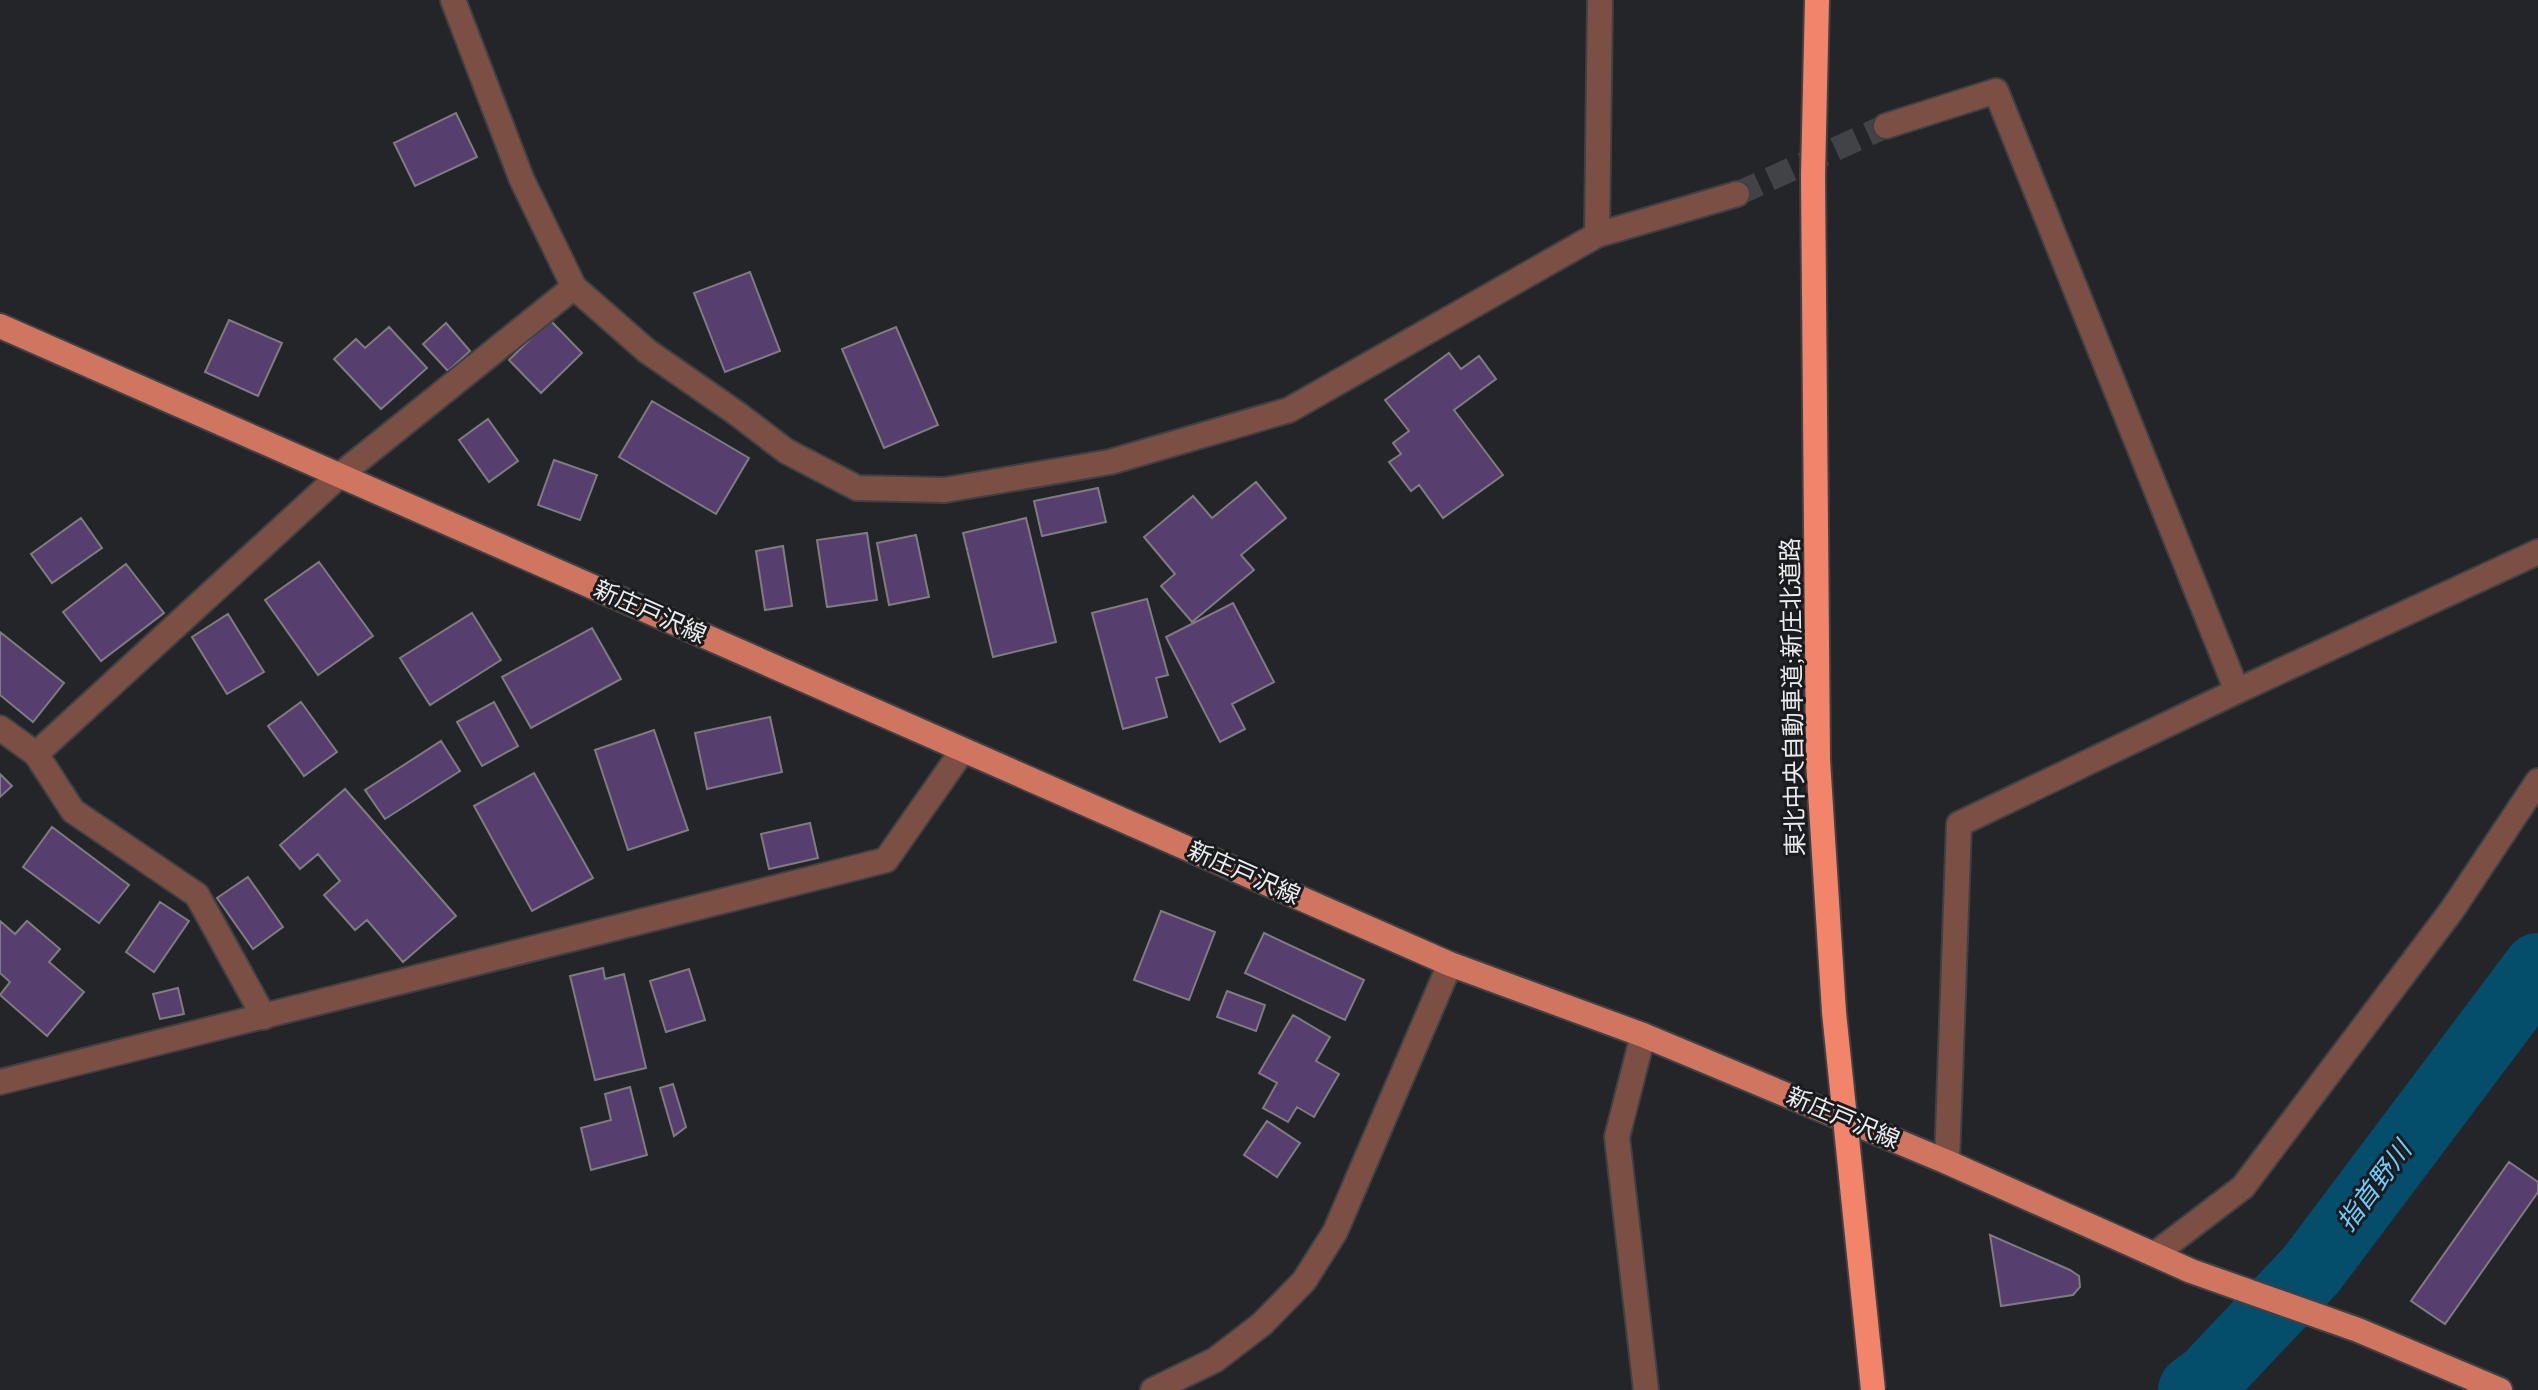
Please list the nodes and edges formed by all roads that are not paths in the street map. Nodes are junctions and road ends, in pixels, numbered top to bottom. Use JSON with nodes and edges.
{"nodes":[{"id":1,"x":453,"y":0,"type":"edge"},
{"id":2,"x":1600,"y":0,"type":"edge"},
{"id":3,"x":1817,"y":0,"type":"edge"},
{"id":4,"x":1886,"y":126,"type":"tunnel mouth"},
{"id":5,"x":1737,"y":194,"type":"tunnel mouth"},
{"id":6,"x":1597,"y":235,"type":"junction"},
{"id":7,"x":574,"y":287,"type":"junction"},
{"id":8,"x":0,"y":326,"type":"edge"},
{"id":9,"x":340,"y":475,"type":"junction"},
{"id":10,"x":2538,"y":552,"type":"edge"},
{"id":11,"x":2237,"y":691,"type":"junction"},
{"id":12,"x":0,"y":728,"type":"edge"},
{"id":13,"x":963,"y":750,"type":"junction"},
{"id":14,"x":36,"y":754,"type":"junction"},
{"id":15,"x":2538,"y":781,"type":"edge"},
{"id":16,"x":1450,"y":964,"type":"junction"},
{"id":17,"x":264,"y":1017,"type":"junction"},
{"id":18,"x":1643,"y":1035,"type":"junction"},
{"id":19,"x":0,"y":1082,"type":"edge"},
{"id":20,"x":1947,"y":1162,"type":"junction"},
{"id":21,"x":2155,"y":1254,"type":"junction"},
{"id":22,"x":1153,"y":1390,"type":"edge"},
{"id":23,"x":1646,"y":1390,"type":"edge"},
{"id":24,"x":1873,"y":1390,"type":"edge"},
{"id":25,"x":2500,"y":1390,"type":"edge"}],
"edges":[{"from":1,"to":7,"type":"street"},
{"from":2,"to":6,"type":"street"},
{"from":3,"to":24,"type":"highway","name":"東北中央自動車道;新庄北道路","bridge":true},
{"from":4,"to":11,"type":"street"},
{"from":5,"to":6,"type":"street"},
{"from":6,"to":7,"type":"street"},
{"from":7,"to":9,"type":"street"},
{"from":8,"to":9,"type":"main road","name":"新庄戸沢線"},
{"from":9,"to":13,"type":"main road","name":"新庄戸沢線"},
{"from":9,"to":14,"type":"street"},
{"from":10,"to":11,"type":"street"},
{"from":11,"to":20,"type":"street"},
{"from":12,"to":14,"type":"street"},
{"from":13,"to":16,"type":"main road","name":"新庄戸沢線"},
{"from":13,"to":17,"type":"street"},
{"from":14,"to":17,"type":"street"},
{"from":15,"to":21,"type":"street"},
{"from":16,"to":18,"type":"main road","name":"新庄戸沢線"},
{"from":16,"to":22,"type":"street"},
{"from":17,"to":19,"type":"street"},
{"from":18,"to":20,"type":"main road","name":"新庄戸沢線"},
{"from":18,"to":23,"type":"street"},
{"from":20,"to":21,"type":"main road","name":"新庄戸沢線"},
{"from":21,"to":25,"type":"main road","name":"新庄戸沢線"}]}
